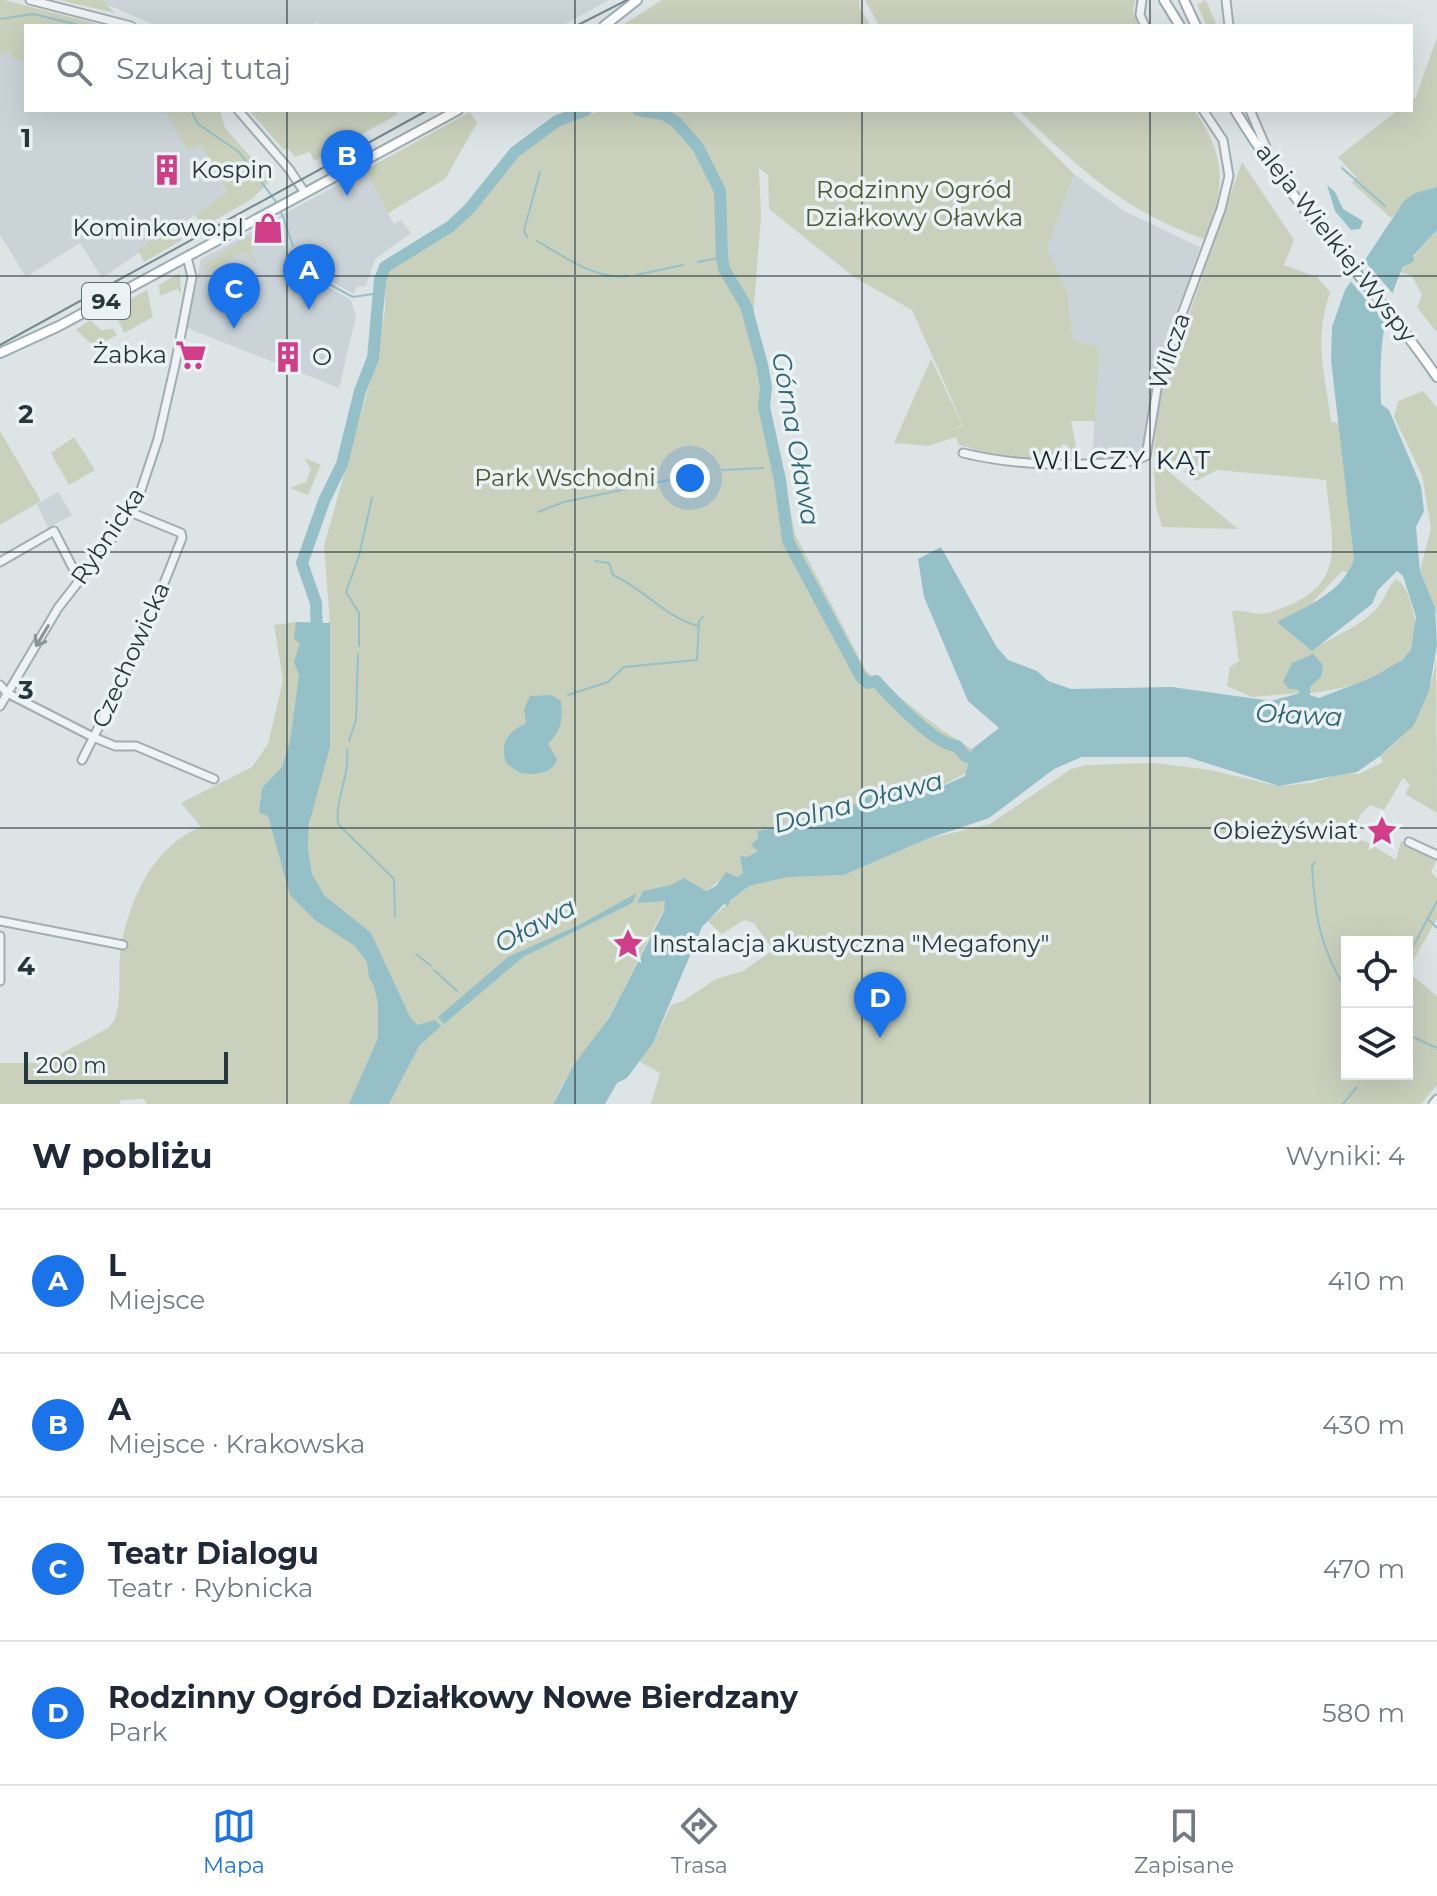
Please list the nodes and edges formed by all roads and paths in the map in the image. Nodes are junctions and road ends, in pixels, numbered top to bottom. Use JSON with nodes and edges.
{"nodes":[{"id":1,"x":30,"y":0,"type":"edge"},
{"id":2,"x":637,"y":0,"type":"edge"},
{"id":3,"x":1142,"y":0,"type":"edge"},
{"id":4,"x":1164,"y":0,"type":"edge"},
{"id":5,"x":1184,"y":0,"type":"edge"},
{"id":6,"x":1226,"y":0,"type":"edge"},
{"id":7,"x":123,"y":24,"type":"edge"},
{"id":8,"x":607,"y":24,"type":"edge"},
{"id":9,"x":1144,"y":24,"type":"edge"},
{"id":10,"x":1179,"y":24,"type":"edge"},
{"id":11,"x":1195,"y":24,"type":"edge"},
{"id":12,"x":1229,"y":24,"type":"edge"},
{"id":13,"x":240,"y":112,"type":"edge"},
{"id":14,"x":454,"y":112,"type":"edge"},
{"id":15,"x":1204,"y":112,"type":"edge"},
{"id":16,"x":1236,"y":112,"type":"edge"},
{"id":17,"x":1251,"y":112,"type":"edge"},
{"id":18,"x":1271,"y":161,"type":"junction"},
{"id":19,"x":305,"y":193,"type":"junction"},
{"id":20,"x":187,"y":257,"type":"junction"},
{"id":21,"x":0,"y":353,"type":"edge"},
{"id":22,"x":1437,"y":377,"type":"edge"},
{"id":23,"x":963,"y":453,"type":"dead end"},
{"id":24,"x":130,"y":512,"type":"junction"},
{"id":25,"x":0,"y":562,"type":"edge"},
{"id":26,"x":79,"y":580,"type":"junction"},
{"id":27,"x":0,"y":685,"type":"edge"},
{"id":28,"x":7,"y":693,"type":"junction"},
{"id":29,"x":0,"y":706,"type":"edge"},
{"id":30,"x":93,"y":737,"type":"junction"},
{"id":31,"x":82,"y":760,"type":"dead end"},
{"id":32,"x":214,"y":779,"type":"dead end"},
{"id":33,"x":1409,"y":842,"type":"dead end"},
{"id":34,"x":1437,"y":855,"type":"edge"},
{"id":35,"x":0,"y":921,"type":"edge"},
{"id":36,"x":0,"y":936,"type":"edge"},
{"id":37,"x":123,"y":945,"type":"dead end"},
{"id":38,"x":0,"y":981,"type":"edge"}],
"edges":[{"from":1,"to":7,"type":"street"},
{"from":2,"to":8,"type":"main road"},
{"from":3,"to":9,"type":"street"},
{"from":4,"to":10,"type":"main road"},
{"from":5,"to":11,"type":"main road"},
{"from":6,"to":12,"type":"street"},
{"from":13,"to":19,"type":"street"},
{"from":14,"to":19,"type":"main road","number":"94"},
{"from":15,"to":23,"type":"street","name":"Wilcza"},
{"from":16,"to":18,"type":"main road","name":"aleja Wielkiej Wyspy"},
{"from":17,"to":18,"type":"street"},
{"from":18,"to":22,"type":"main road","name":"aleja Wielkiej Wyspy"},
{"from":19,"to":20,"type":"main road","number":"94"},
{"from":20,"to":21,"type":"main road","number":"94"},
{"from":20,"to":24,"type":"street","name":"Rybnicka"},
{"from":24,"to":26,"type":"street","name":"Rybnicka"},
{"from":24,"to":30,"type":"street","name":"Czechowicka"},
{"from":25,"to":26,"type":"street"},
{"from":26,"to":28,"type":"street","name":"Rybnicka","one_way":true},
{"from":27,"to":28,"type":"street"},
{"from":28,"to":29,"type":"street","name":"Rybnicka"},
{"from":28,"to":30,"type":"street","name":"Czechowicka"},
{"from":30,"to":31,"type":"street"},
{"from":30,"to":32,"type":"street"},
{"from":33,"to":34,"type":"street"},
{"from":35,"to":37,"type":"street"},
{"from":36,"to":38,"type":"street"}]}
